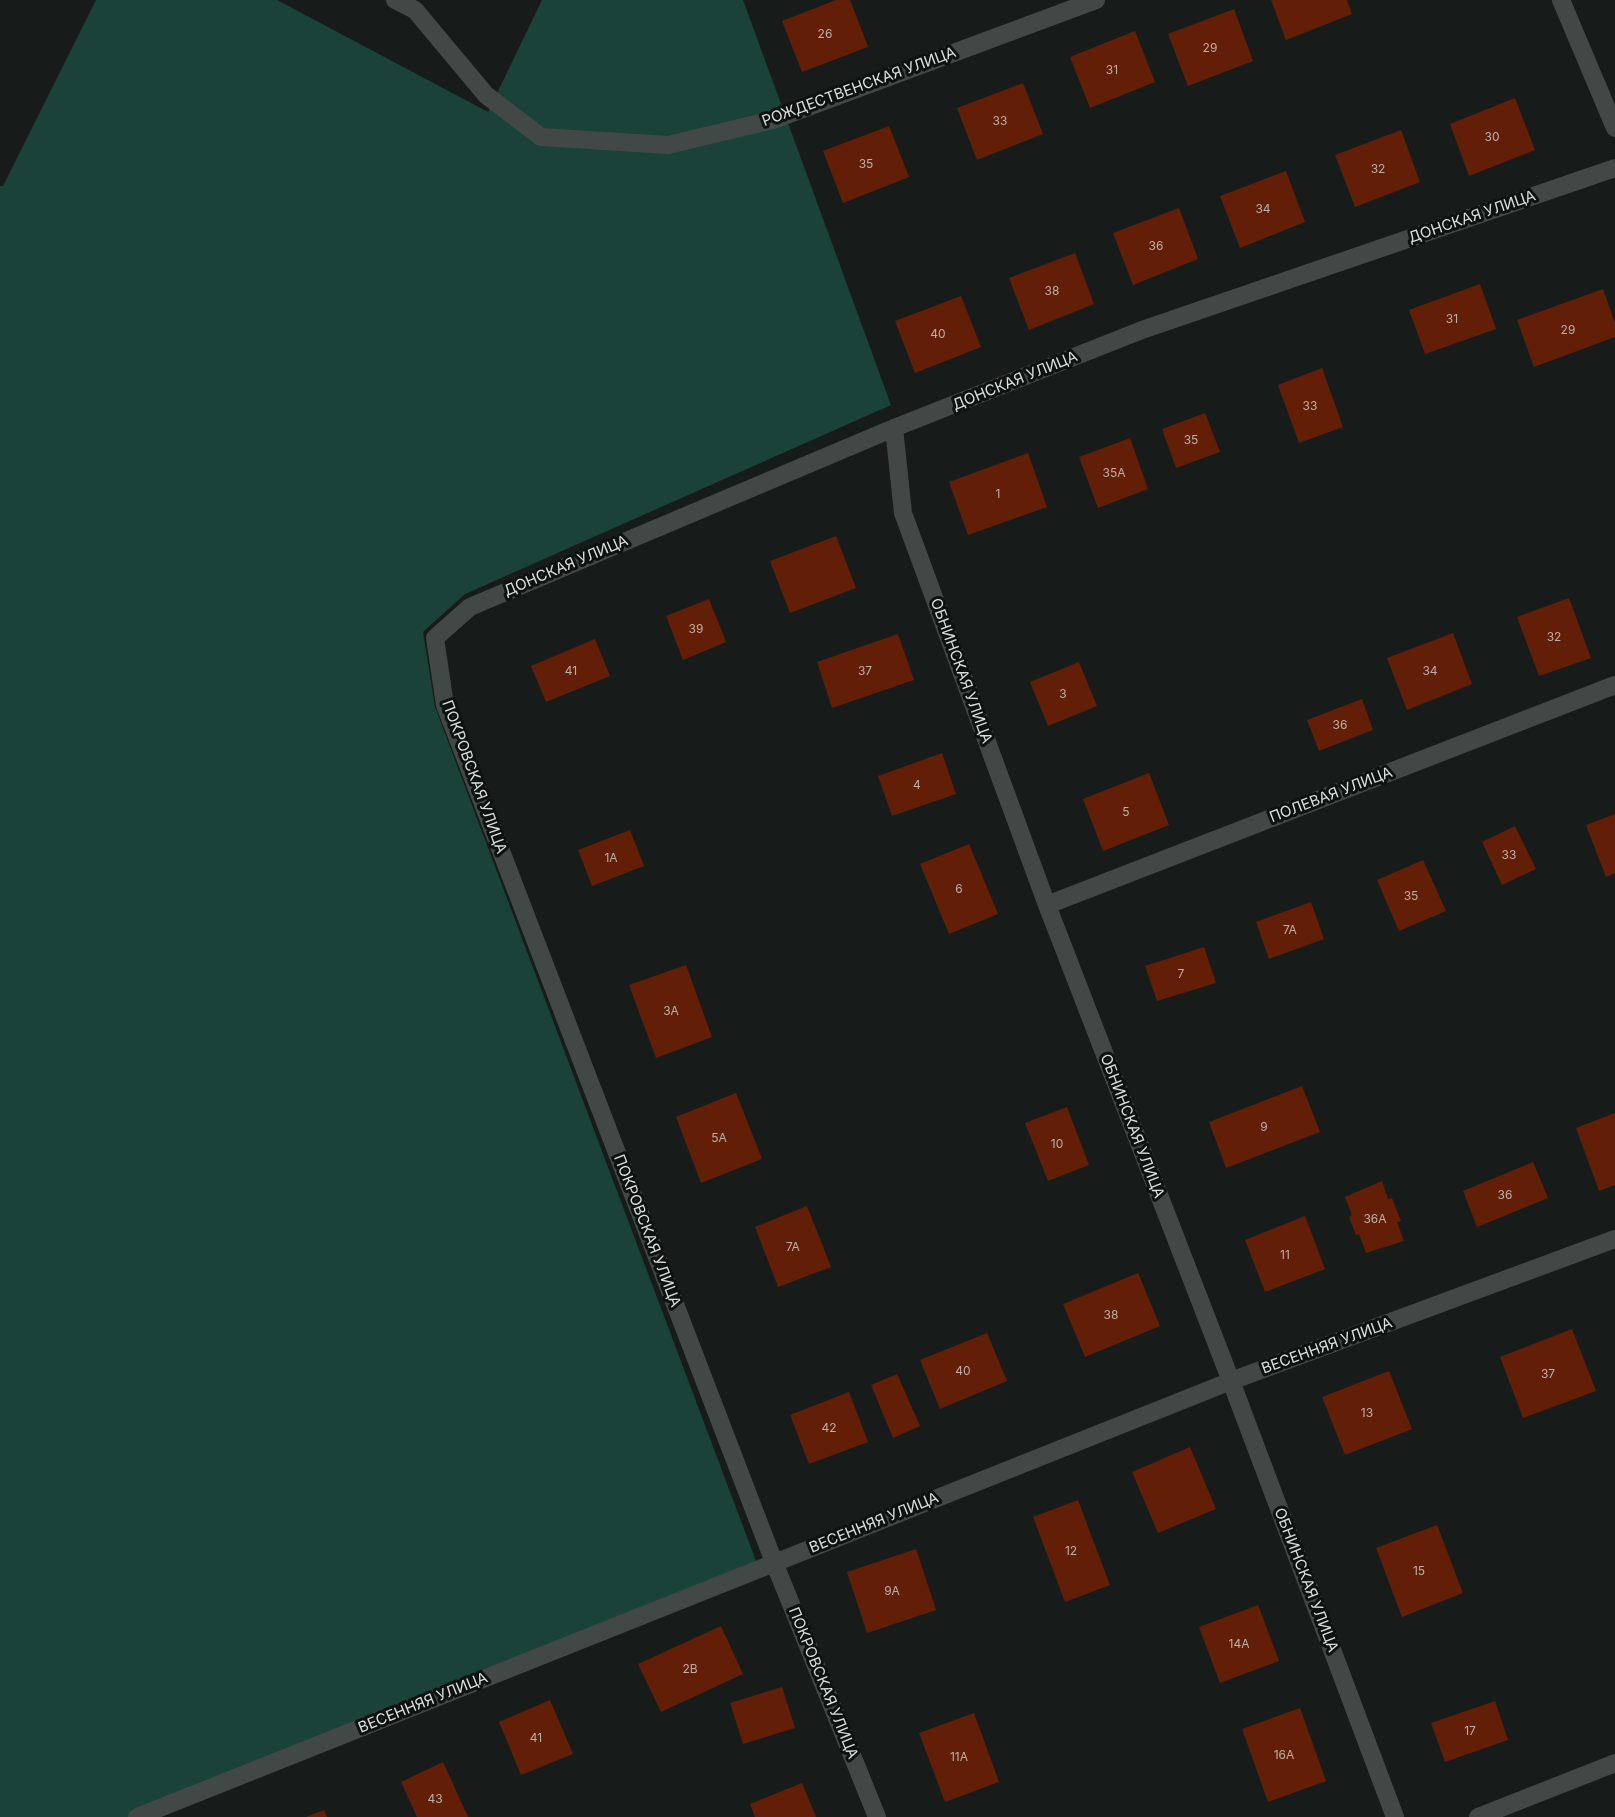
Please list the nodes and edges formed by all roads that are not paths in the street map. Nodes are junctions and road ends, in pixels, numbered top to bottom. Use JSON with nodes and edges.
{"nodes":[{"id":1,"x":396,"y":0,"type":"edge"},
{"id":2,"x":1096,"y":0,"type":"edge"},
{"id":3,"x":1562,"y":0,"type":"edge"},
{"id":4,"x":1615,"y":128,"type":"edge"},
{"id":5,"x":1615,"y":168,"type":"edge"},
{"id":6,"x":894,"y":428,"type":"junction"},
{"id":7,"x":435,"y":638,"type":"joint"},
{"id":8,"x":1615,"y":686,"type":"edge"},
{"id":9,"x":1047,"y":905,"type":"junction"},
{"id":10,"x":1615,"y":1239,"type":"edge"},
{"id":11,"x":1231,"y":1381,"type":"junction"},
{"id":12,"x":774,"y":1562,"type":"junction"},
{"id":13,"x":1615,"y":1763,"type":"edge"},
{"id":14,"x":137,"y":1817,"type":"edge"},
{"id":15,"x":877,"y":1817,"type":"edge"},
{"id":16,"x":1395,"y":1817,"type":"edge"},
{"id":17,"x":1478,"y":1817,"type":"edge"}],
"edges":[{"from":1,"to":2,"type":"street","name":"РОЖДЕСТВЕНСКАЯ УЛИЦА"},
{"from":3,"to":4,"type":"street"},
{"from":5,"to":6,"type":"street","name":"ДОНСКАЯ УЛИЦА"},
{"from":6,"to":7,"type":"street","name":"ДОНСКАЯ УЛИЦА"},
{"from":6,"to":9,"type":"street","name":"ОБНИНСКАЯ УЛИЦА"},
{"from":7,"to":12,"type":"street","name":"ПОКРОВСКАЯ УЛИЦА"},
{"from":8,"to":9,"type":"street","name":"ПОЛЕВАЯ УЛИЦА"},
{"from":9,"to":11,"type":"street","name":"ОБНИНСКАЯ УЛИЦА"},
{"from":10,"to":11,"type":"street","name":"ВЕСЕННЯЯ УЛИЦА"},
{"from":11,"to":12,"type":"street","name":"ВЕСЕННЯЯ УЛИЦА"},
{"from":11,"to":16,"type":"street","name":"ОБНИНСКАЯ УЛИЦА"},
{"from":12,"to":14,"type":"street","name":"ВЕСЕННЯЯ УЛИЦА"},
{"from":12,"to":15,"type":"street","name":"ПОКРОВСКАЯ УЛИЦА"},
{"from":13,"to":17,"type":"street"}]}
